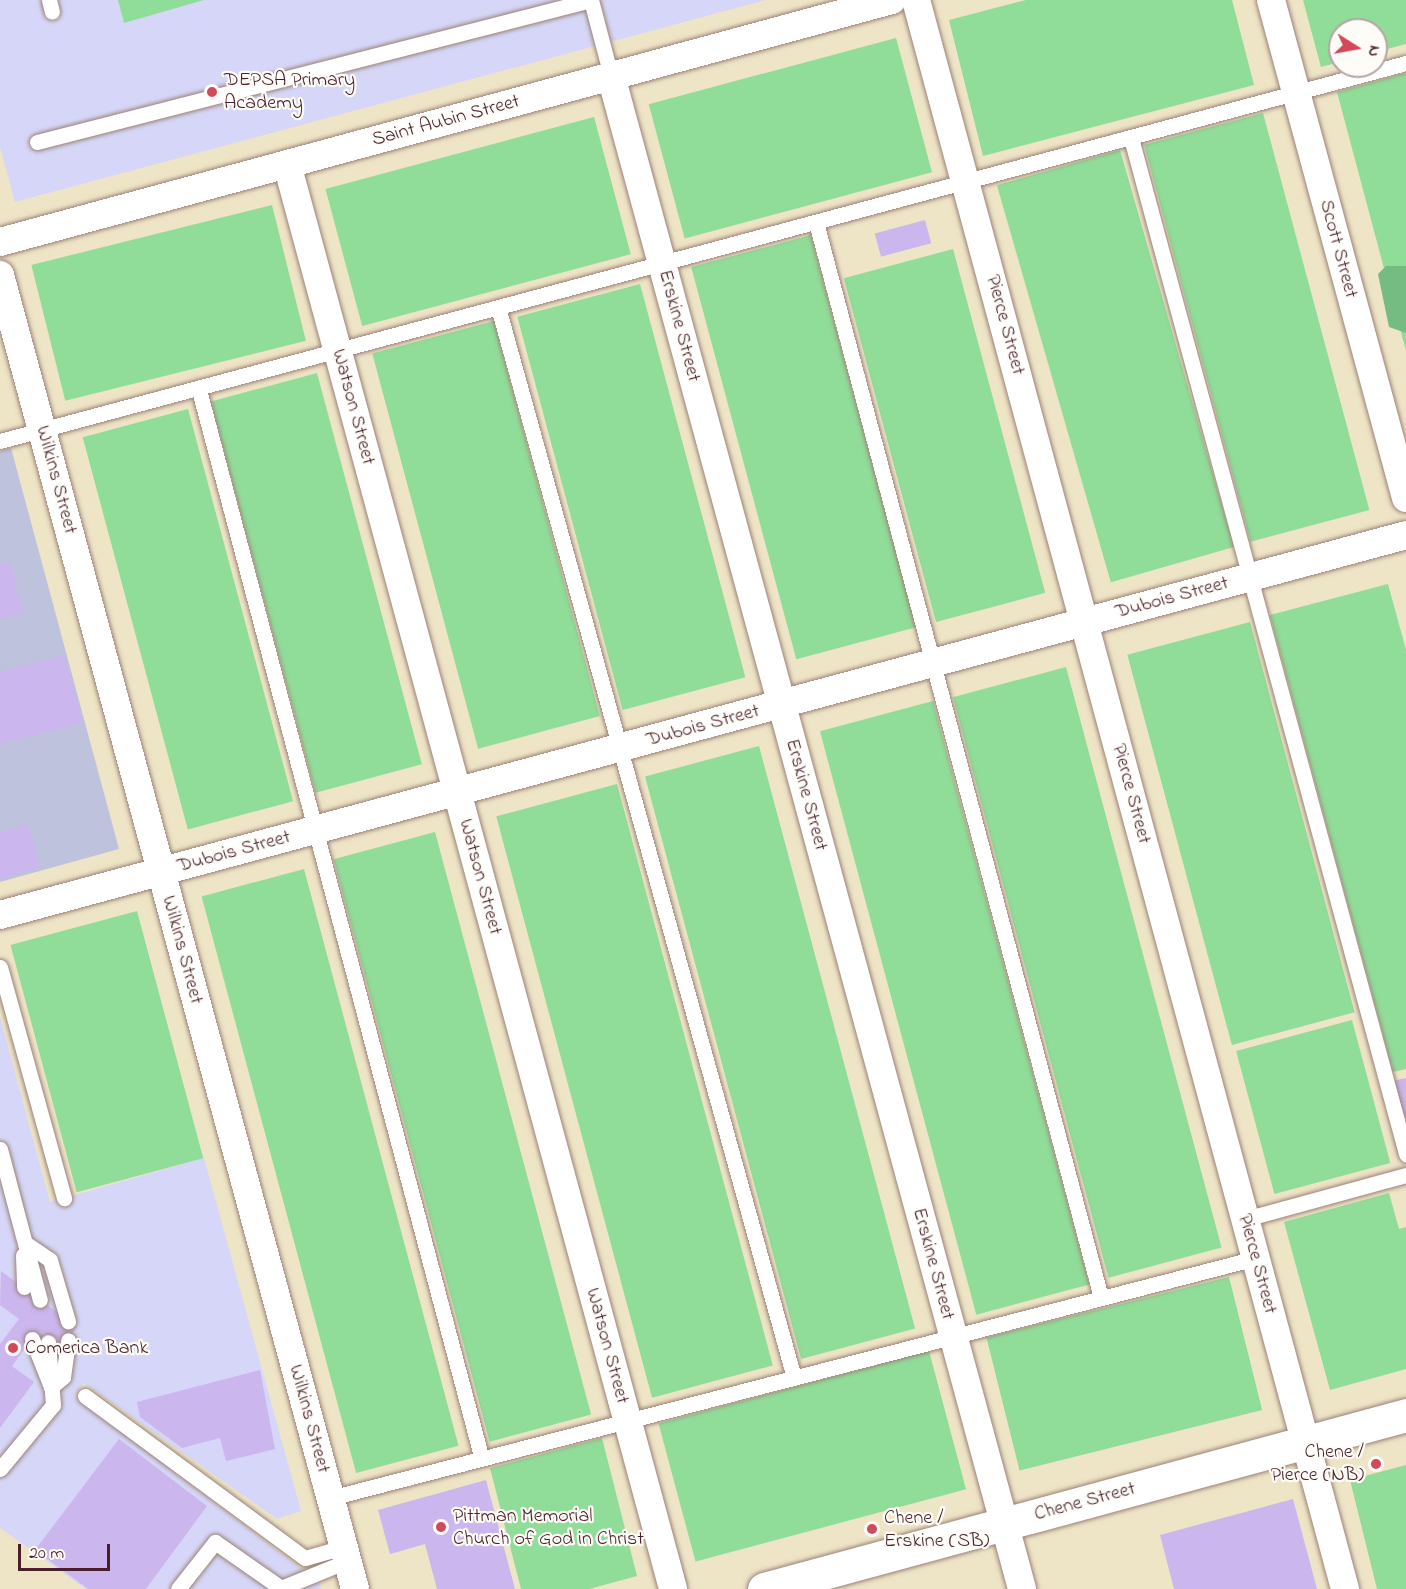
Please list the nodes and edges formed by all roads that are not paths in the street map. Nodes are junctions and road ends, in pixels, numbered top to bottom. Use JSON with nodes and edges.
{"nodes":[{"id":1,"x":591,"y":0,"type":"edge"},
{"id":2,"x":892,"y":0,"type":"edge"},
{"id":3,"x":916,"y":0,"type":"edge"},
{"id":4,"x":1271,"y":0,"type":"edge"},
{"id":5,"x":1406,"y":63,"type":"edge"},
{"id":6,"x":611,"y":76,"type":"junction"},
{"id":7,"x":1296,"y":93,"type":"junction"},
{"id":8,"x":1131,"y":138,"type":"junction"},
{"id":9,"x":38,"y":142,"type":"dead end"},
{"id":10,"x":287,"y":164,"type":"junction"},
{"id":11,"x":966,"y":179,"type":"junction"},
{"id":12,"x":816,"y":222,"type":"junction"},
{"id":13,"x":0,"y":242,"type":"edge"},
{"id":14,"x":662,"y":262,"type":"junction"},
{"id":15,"x":0,"y":275,"type":"edge"},
{"id":16,"x":498,"y":307,"type":"junction"},
{"id":17,"x":338,"y":352,"type":"junction"},
{"id":18,"x":199,"y":390,"type":"junction"},
{"id":19,"x":42,"y":429,"type":"junction"},
{"id":20,"x":0,"y":441,"type":"edge"},
{"id":21,"x":1406,"y":498,"type":"edge"},
{"id":22,"x":1406,"y":535,"type":"edge"},
{"id":23,"x":1250,"y":577,"type":"junction"},
{"id":24,"x":1084,"y":622,"type":"junction"},
{"id":25,"x":937,"y":662,"type":"junction"},
{"id":26,"x":782,"y":705,"type":"junction"},
{"id":27,"x":624,"y":747,"type":"junction"},
{"id":28,"x":457,"y":791,"type":"junction"},
{"id":29,"x":316,"y":830,"type":"junction"},
{"id":30,"x":161,"y":872,"type":"junction"},
{"id":31,"x":0,"y":915,"type":"edge"},
{"id":32,"x":0,"y":967,"type":"edge"},
{"id":33,"x":0,"y":1149,"type":"edge"},
{"id":34,"x":1406,"y":1154,"type":"edge"},
{"id":35,"x":1406,"y":1175,"type":"edge"},
{"id":36,"x":64,"y":1198,"type":"dead end"},
{"id":37,"x":1245,"y":1219,"type":"junction"},
{"id":38,"x":26,"y":1244,"type":"junction"},
{"id":39,"x":1256,"y":1258,"type":"junction"},
{"id":40,"x":24,"y":1287,"type":"dead end"},
{"id":41,"x":1101,"y":1298,"type":"junction"},
{"id":42,"x":40,"y":1300,"type":"dead end"},
{"id":43,"x":68,"y":1321,"type":"dead end"},
{"id":44,"x":953,"y":1335,"type":"junction"},
{"id":45,"x":32,"y":1339,"type":"dead end"},
{"id":46,"x":68,"y":1340,"type":"dead end"},
{"id":47,"x":48,"y":1342,"type":"dead end"},
{"id":48,"x":794,"y":1378,"type":"junction"},
{"id":49,"x":51,"y":1387,"type":"junction"},
{"id":50,"x":85,"y":1396,"type":"dead end"},
{"id":51,"x":1406,"y":1415,"type":"edge"},
{"id":52,"x":628,"y":1423,"type":"junction"},
{"id":53,"x":1305,"y":1442,"type":"junction"},
{"id":54,"x":482,"y":1456,"type":"junction"},
{"id":55,"x":0,"y":1469,"type":"edge"},
{"id":56,"x":330,"y":1498,"type":"junction"},
{"id":57,"x":1004,"y":1524,"type":"junction"},
{"id":58,"x":346,"y":1554,"type":"junction"},
{"id":59,"x":281,"y":1588,"type":"edge"},
{"id":60,"x":178,"y":1589,"type":"edge"},
{"id":61,"x":355,"y":1589,"type":"edge"},
{"id":62,"x":673,"y":1589,"type":"edge"},
{"id":63,"x":764,"y":1589,"type":"edge"},
{"id":64,"x":1022,"y":1589,"type":"edge"},
{"id":65,"x":1345,"y":1589,"type":"edge"}],
"edges":[{"from":1,"to":6,"type":"lane","name":"Erskine Street"},
{"from":1,"to":9,"type":"lane"},
{"from":2,"to":6,"type":"street","name":"Saint Aubin Street"},
{"from":3,"to":11,"type":"street","name":"Pierce Street"},
{"from":4,"to":7,"type":"street","name":"Scott Street"},
{"from":5,"to":7,"type":"lane"},
{"from":6,"to":10,"type":"street","name":"Saint Aubin Street"},
{"from":6,"to":14,"type":"street","name":"Erskine Street"},
{"from":7,"to":8,"type":"lane"},
{"from":7,"to":21,"type":"street","name":"Scott Street"},
{"from":8,"to":11,"type":"lane"},
{"from":8,"to":23,"type":"lane"},
{"from":10,"to":13,"type":"street","name":"Saint Aubin Street"},
{"from":10,"to":17,"type":"street","name":"Watson Street"},
{"from":11,"to":12,"type":"lane"},
{"from":11,"to":24,"type":"street","name":"Pierce Street"},
{"from":12,"to":14,"type":"lane"},
{"from":12,"to":25,"type":"lane"},
{"from":14,"to":16,"type":"lane"},
{"from":14,"to":26,"type":"street","name":"Erskine Street"},
{"from":15,"to":19,"type":"street","name":"Wilkins Street"},
{"from":16,"to":17,"type":"lane"},
{"from":16,"to":27,"type":"lane"},
{"from":17,"to":18,"type":"lane"},
{"from":17,"to":28,"type":"street","name":"Watson Street"},
{"from":18,"to":19,"type":"lane"},
{"from":18,"to":29,"type":"lane"},
{"from":19,"to":20,"type":"lane"},
{"from":19,"to":30,"type":"street","name":"Wilkins Street"},
{"from":22,"to":23,"type":"street","name":"Dubois Street"},
{"from":23,"to":24,"type":"street","name":"Dubois Street"},
{"from":23,"to":34,"type":"lane"},
{"from":24,"to":25,"type":"street","name":"Dubois Street"},
{"from":24,"to":37,"type":"street","name":"Pierce Street"},
{"from":25,"to":26,"type":"street","name":"Dubois Street"},
{"from":25,"to":41,"type":"lane"},
{"from":26,"to":27,"type":"street","name":"Dubois Street"},
{"from":26,"to":44,"type":"street","name":"Erskine Street"},
{"from":27,"to":28,"type":"street","name":"Dubois Street"},
{"from":27,"to":48,"type":"lane"},
{"from":28,"to":29,"type":"street","name":"Dubois Street"},
{"from":28,"to":52,"type":"street","name":"Watson Street"},
{"from":29,"to":30,"type":"street","name":"Dubois Street"},
{"from":29,"to":54,"type":"lane"},
{"from":30,"to":31,"type":"street","name":"Dubois Street"},
{"from":30,"to":56,"type":"street","name":"Wilkins Street"},
{"from":32,"to":36,"type":"lane"},
{"from":33,"to":38,"type":"lane"},
{"from":35,"to":37,"type":"lane"},
{"from":37,"to":39,"type":"street","name":"Pierce Street"},
{"from":38,"to":40,"type":"lane"},
{"from":38,"to":42,"type":"lane"},
{"from":38,"to":43,"type":"lane"},
{"from":39,"to":41,"type":"lane"},
{"from":39,"to":53,"type":"street","name":"Pierce Street"},
{"from":41,"to":44,"type":"lane"},
{"from":44,"to":48,"type":"lane"},
{"from":44,"to":57,"type":"street","name":"Erskine Street"},
{"from":45,"to":49,"type":"lane"},
{"from":46,"to":49,"type":"lane"},
{"from":47,"to":49,"type":"lane"},
{"from":48,"to":52,"type":"lane"},
{"from":49,"to":55,"type":"lane"},
{"from":50,"to":58,"type":"lane"},
{"from":51,"to":53,"type":"street","name":"Chene Street"},
{"from":52,"to":54,"type":"lane"},
{"from":52,"to":62,"type":"street","name":"Watson Street"},
{"from":53,"to":57,"type":"street","name":"Chene Street"},
{"from":53,"to":65,"type":"street","name":"Pierce Street"},
{"from":54,"to":56,"type":"lane"},
{"from":56,"to":58,"type":"street","name":"Wilkins Street"},
{"from":57,"to":63,"type":"street","name":"Chene Street"},
{"from":57,"to":64,"type":"street","name":"Erskine Street"},
{"from":58,"to":59,"type":"lane"},
{"from":58,"to":61,"type":"street","name":"Wilkins Street"},
{"from":59,"to":60,"type":"lane"}]}
